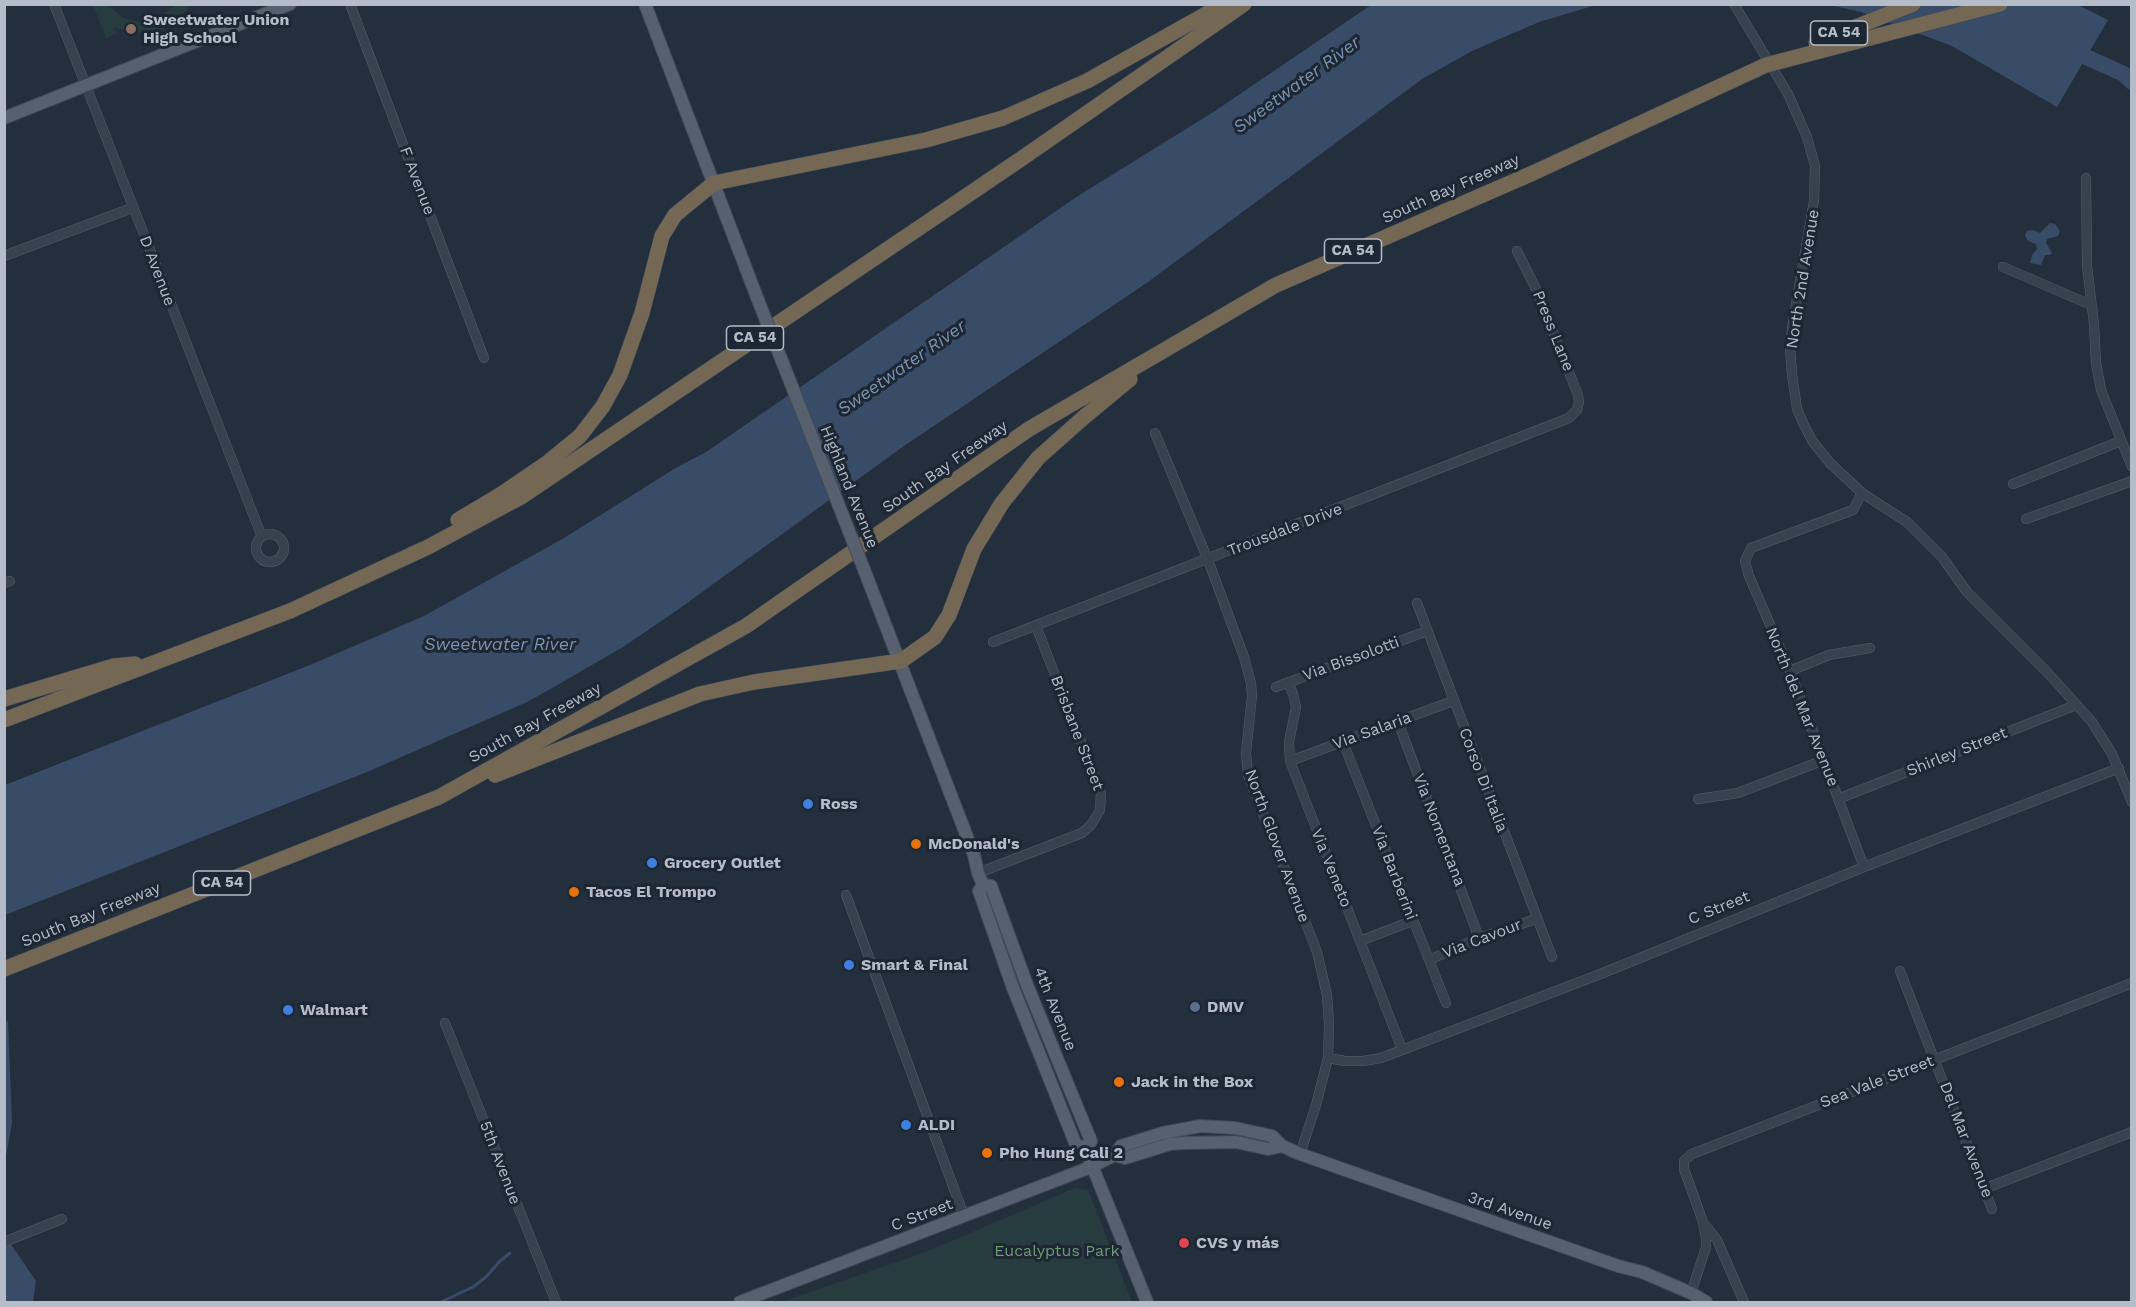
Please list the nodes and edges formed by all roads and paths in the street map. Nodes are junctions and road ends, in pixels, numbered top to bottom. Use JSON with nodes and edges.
{"nodes":[{"id":1,"x":54,"y":4,"type":"edge"},
{"id":2,"x":290,"y":4,"type":"edge"},
{"id":3,"x":350,"y":4,"type":"edge"},
{"id":4,"x":645,"y":4,"type":"edge"},
{"id":5,"x":1224,"y":4,"type":"edge"},
{"id":6,"x":1244,"y":4,"type":"edge"},
{"id":7,"x":1734,"y":4,"type":"edge"},
{"id":8,"x":1913,"y":4,"type":"edge"},
{"id":9,"x":2000,"y":4,"type":"edge"},
{"id":10,"x":1766,"y":64,"type":"junction"},
{"id":11,"x":85,"y":86,"type":"junction"},
{"id":12,"x":4,"y":118,"type":"edge"},
{"id":13,"x":2086,"y":178,"type":"dead end"},
{"id":14,"x":714,"y":183,"type":"junction"},
{"id":15,"x":132,"y":208,"type":"junction"},
{"id":16,"x":1517,"y":251,"type":"dead end"},
{"id":17,"x":5,"y":254,"type":"edge"},
{"id":18,"x":2003,"y":267,"type":"dead end"},
{"id":19,"x":2091,"y":304,"type":"junction"},
{"id":20,"x":1168,"y":349,"type":"junction"},
{"id":21,"x":484,"y":358,"type":"dead end"},
{"id":22,"x":1575,"y":413,"type":"joint"},
{"id":23,"x":1155,"y":433,"type":"dead end"},
{"id":24,"x":2121,"y":441,"type":"junction"},
{"id":25,"x":2132,"y":467,"type":"edge"},
{"id":26,"x":2132,"y":481,"type":"edge"},
{"id":27,"x":2013,"y":484,"type":"dead end"},
{"id":28,"x":1862,"y":494,"type":"junction"},
{"id":29,"x":2026,"y":519,"type":"dead end"},
{"id":30,"x":262,"y":537,"type":"dead end"},
{"id":31,"x":1208,"y":560,"type":"junction"},
{"id":32,"x":338,"y":589,"type":"junction"},
{"id":33,"x":1417,"y":603,"type":"dead end"},
{"id":34,"x":1036,"y":626,"type":"junction"},
{"id":35,"x":1427,"y":631,"type":"junction"},
{"id":36,"x":993,"y":642,"type":"dead end"},
{"id":37,"x":1870,"y":648,"type":"dead end"},
{"id":38,"x":165,"y":660,"type":"junction"},
{"id":39,"x":901,"y":661,"type":"junction"},
{"id":40,"x":1790,"y":671,"type":"junction"},
{"id":41,"x":1288,"y":682,"type":"junction"},
{"id":42,"x":1276,"y":687,"type":"dead end"},
{"id":43,"x":4,"y":699,"type":"edge"},
{"id":44,"x":1453,"y":701,"type":"junction"},
{"id":45,"x":2076,"y":705,"type":"junction"},
{"id":46,"x":4,"y":720,"type":"edge"},
{"id":47,"x":1398,"y":722,"type":"junction"},
{"id":48,"x":1343,"y":742,"type":"junction"},
{"id":49,"x":1824,"y":760,"type":"junction"},
{"id":50,"x":1290,"y":761,"type":"junction"},
{"id":51,"x":2119,"y":768,"type":"junction"},
{"id":52,"x":439,"y":797,"type":"junction"},
{"id":53,"x":1698,"y":799,"type":"dead end"},
{"id":54,"x":1838,"y":799,"type":"junction"},
{"id":55,"x":2132,"y":802,"type":"edge"},
{"id":56,"x":971,"y":847,"type":"joint"},
{"id":57,"x":1864,"y":867,"type":"junction"},
{"id":58,"x":981,"y":879,"type":"junction"},
{"id":59,"x":846,"y":895,"type":"dead end"},
{"id":60,"x":1536,"y":919,"type":"junction"},
{"id":61,"x":1413,"y":921,"type":"junction"},
{"id":62,"x":1479,"y":938,"type":"junction"},
{"id":63,"x":1360,"y":941,"type":"junction"},
{"id":64,"x":1552,"y":957,"type":"dead end"},
{"id":65,"x":1429,"y":960,"type":"junction"},
{"id":66,"x":4,"y":969,"type":"edge"},
{"id":67,"x":1900,"y":971,"type":"dead end"},
{"id":68,"x":2132,"y":983,"type":"edge"},
{"id":69,"x":1446,"y":1003,"type":"dead end"},
{"id":70,"x":445,"y":1023,"type":"dead end"},
{"id":71,"x":1402,"y":1049,"type":"junction"},
{"id":72,"x":1328,"y":1058,"type":"junction"},
{"id":73,"x":1934,"y":1060,"type":"junction"},
{"id":74,"x":2132,"y":1132,"type":"edge"},
{"id":75,"x":1300,"y":1154,"type":"junction"},
{"id":76,"x":1091,"y":1167,"type":"junction"},
{"id":77,"x":1986,"y":1188,"type":"junction"},
{"id":78,"x":1992,"y":1209,"type":"dead end"},
{"id":79,"x":964,"y":1216,"type":"junction"},
{"id":80,"x":62,"y":1219,"type":"dead end"},
{"id":81,"x":1703,"y":1222,"type":"junction"},
{"id":82,"x":9,"y":1240,"type":"edge"},
{"id":83,"x":1691,"y":1293,"type":"junction"},
{"id":84,"x":556,"y":1302,"type":"edge"},
{"id":85,"x":740,"y":1302,"type":"edge"},
{"id":86,"x":1147,"y":1302,"type":"edge"},
{"id":87,"x":1706,"y":1302,"type":"edge"},
{"id":88,"x":1744,"y":1302,"type":"edge"}],
"edges":[{"from":1,"to":11,"type":"street","name":"D Avenue"},
{"from":2,"to":11,"type":"main road"},
{"from":3,"to":21,"type":"street","name":"F Avenue"},
{"from":4,"to":14,"type":"main road","name":"Highland Avenue"},
{"from":5,"to":14,"type":"highway"},
{"from":6,"to":32,"type":"highway","number":"CA 54"},
{"from":7,"to":28,"type":"street","name":"North 2nd Avenue"},
{"from":8,"to":10,"type":"highway","name":"South Bay Freeway","number":"CA 54","bridge":true},
{"from":9,"to":10,"type":"highway","bridge":true},
{"from":10,"to":20,"type":"highway","name":"South Bay Freeway","number":"CA 54"},
{"from":11,"to":12,"type":"main road"},
{"from":11,"to":15,"type":"street","name":"D Avenue"},
{"from":13,"to":19,"type":"street"},
{"from":14,"to":32,"type":"highway"},
{"from":14,"to":39,"type":"main road","name":"Highland Avenue","bridge":true},
{"from":15,"to":17,"type":"street"},
{"from":15,"to":30,"type":"street","name":"D Avenue"},
{"from":16,"to":22,"type":"street","name":"Press Lane"},
{"from":18,"to":19,"type":"street"},
{"from":19,"to":24,"type":"street"},
{"from":20,"to":39,"type":"highway"},
{"from":20,"to":52,"type":"highway","name":"South Bay Freeway","number":"CA 54"},
{"from":22,"to":31,"type":"street","name":"Trousdale Drive"},
{"from":23,"to":31,"type":"street","name":"North Glover Avenue"},
{"from":24,"to":25,"type":"street"},
{"from":24,"to":27,"type":"street"},
{"from":26,"to":29,"type":"street"},
{"from":28,"to":40,"type":"street","name":"North del Mar Avenue"},
{"from":28,"to":45,"type":"street","name":"North 2nd Avenue"},
{"from":31,"to":34,"type":"street","name":"Trousdale Drive"},
{"from":31,"to":72,"type":"street","name":"North Glover Avenue"},
{"from":32,"to":38,"type":"highway","number":"CA 54"},
{"from":33,"to":35,"type":"street","name":"Corso Di Italia"},
{"from":34,"to":36,"type":"street","name":"Trousdale Drive"},
{"from":34,"to":58,"type":"street","name":"Brisbane Street"},
{"from":35,"to":41,"type":"street","name":"Via Bissolotti"},
{"from":35,"to":44,"type":"street","name":"Corso Di Italia"},
{"from":37,"to":40,"type":"street"},
{"from":38,"to":43,"type":"highway"},
{"from":38,"to":46,"type":"highway","number":"CA 54"},
{"from":39,"to":52,"type":"highway"},
{"from":39,"to":56,"type":"main road","name":"Highland Avenue"},
{"from":40,"to":49,"type":"street","name":"North del Mar Avenue"},
{"from":41,"to":42,"type":"street","name":"Via Bissolotti"},
{"from":41,"to":50,"type":"street","name":"Via Veneto"},
{"from":44,"to":47,"type":"street","name":"Via Salaria"},
{"from":44,"to":60,"type":"street","name":"Corso Di Italia"},
{"from":45,"to":51,"type":"street","name":"North 2nd Avenue"},
{"from":45,"to":54,"type":"street","name":"Shirley Street"},
{"from":47,"to":48,"type":"street","name":"Via Salaria"},
{"from":47,"to":62,"type":"street","name":"Via Nomentana"},
{"from":48,"to":50,"type":"street","name":"Via Salaria"},
{"from":48,"to":61,"type":"street","name":"Via Barberini"},
{"from":49,"to":53,"type":"street"},
{"from":49,"to":54,"type":"street","name":"North del Mar Avenue"},
{"from":50,"to":63,"type":"street","name":"Via Veneto"},
{"from":51,"to":55,"type":"street","name":"North 2nd Avenue"},
{"from":51,"to":57,"type":"street","name":"C Street"},
{"from":52,"to":66,"type":"highway","name":"South Bay Freeway","number":"CA 54"},
{"from":54,"to":57,"type":"street","name":"North del Mar Avenue"},
{"from":56,"to":58,"type":"main road","name":"4th Avenue"},
{"from":57,"to":71,"type":"street","name":"C Street"},
{"from":58,"to":76,"type":"main road","name":"4th Avenue"},
{"from":59,"to":79,"type":"street"},
{"from":60,"to":62,"type":"street","name":"Via Cavour"},
{"from":60,"to":64,"type":"street","name":"Corso Di Italia"},
{"from":61,"to":63,"type":"street"},
{"from":61,"to":65,"type":"street","name":"Via Barberini"},
{"from":62,"to":65,"type":"street","name":"Via Cavour"},
{"from":63,"to":71,"type":"street","name":"Via Veneto"},
{"from":65,"to":69,"type":"street","name":"Via Barberini"},
{"from":67,"to":73,"type":"street","name":"Del Mar Avenue"},
{"from":68,"to":73,"type":"street","name":"Sea Vale Street"},
{"from":70,"to":84,"type":"street","name":"5th Avenue"},
{"from":71,"to":72,"type":"street","name":"C Street"},
{"from":72,"to":75,"type":"street","name":"North Glover Avenue"},
{"from":73,"to":77,"type":"street","name":"Del Mar Avenue"},
{"from":73,"to":81,"type":"street","name":"Sea Vale Street"},
{"from":74,"to":77,"type":"street"},
{"from":75,"to":76,"type":"main road","name":"C Street"},
{"from":75,"to":83,"type":"main road","name":"3rd Avenue"},
{"from":76,"to":79,"type":"main road","name":"C Street"},
{"from":76,"to":86,"type":"main road","name":"4th Avenue"},
{"from":77,"to":78,"type":"street","name":"Del Mar Avenue"},
{"from":79,"to":85,"type":"main road","name":"C Street"},
{"from":80,"to":82,"type":"street"},
{"from":81,"to":83,"type":"street","name":"Sea Vale Street"},
{"from":81,"to":88,"type":"street","name":"Sea Vale Street"},
{"from":83,"to":87,"type":"main road","name":"3rd Avenue"}]}
